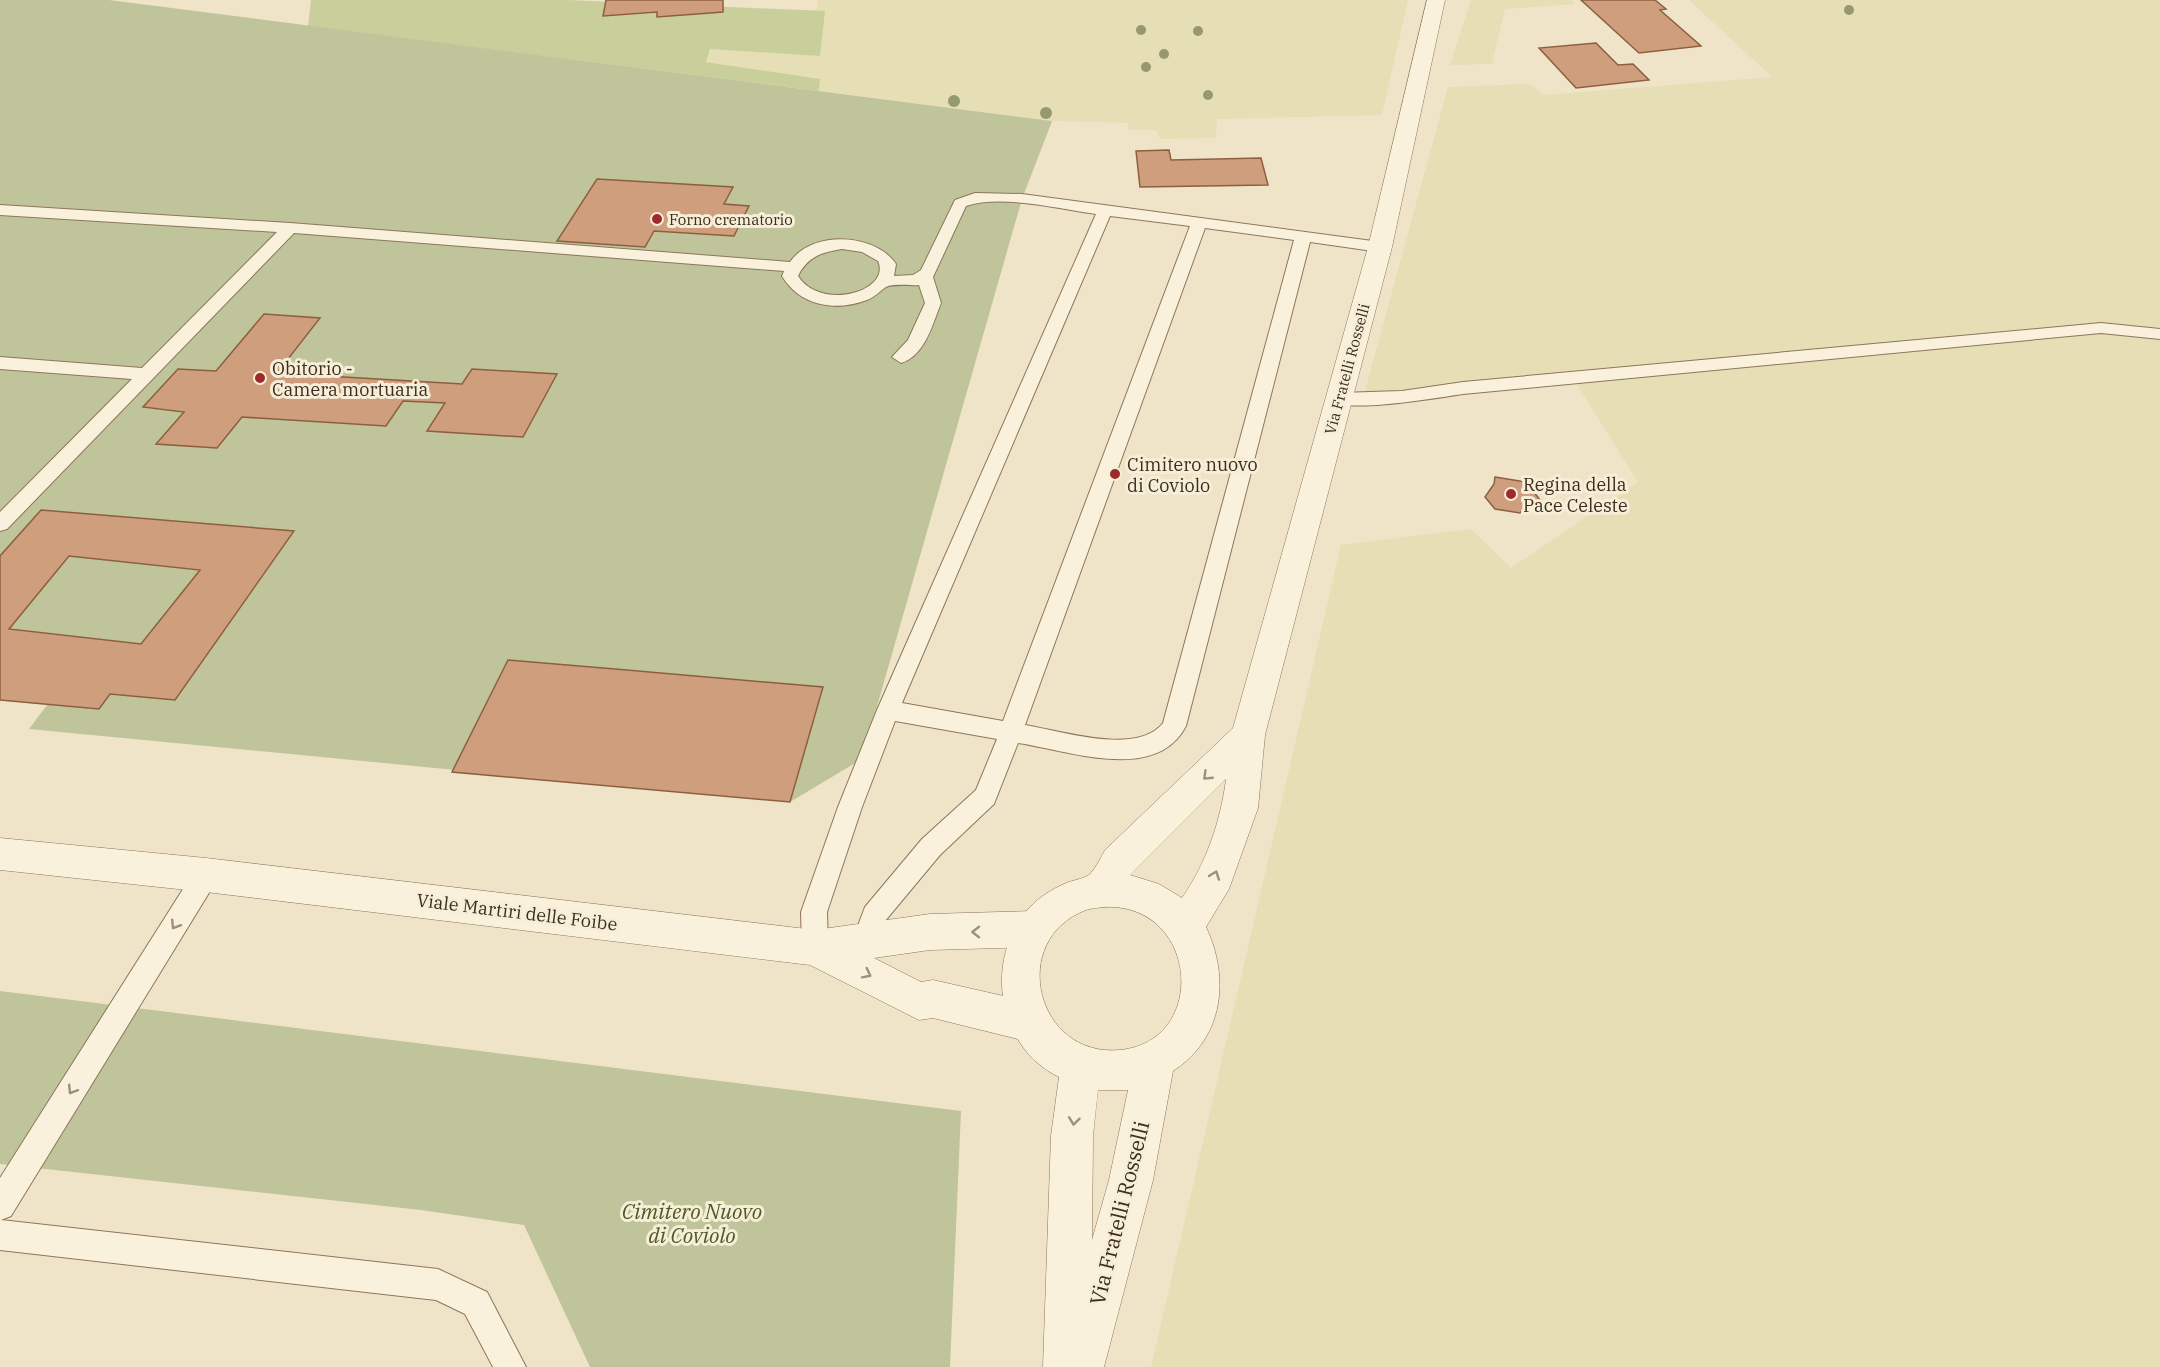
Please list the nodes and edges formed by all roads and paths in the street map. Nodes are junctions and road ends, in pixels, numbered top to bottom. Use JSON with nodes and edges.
{"nodes":[{"id":1,"x":1436,"y":0,"type":"edge"},
{"id":2,"x":0,"y":210,"type":"edge"},
{"id":3,"x":1105,"y":210,"type":"junction"},
{"id":4,"x":1199,"y":222,"type":"junction"},
{"id":5,"x":290,"y":228,"type":"junction"},
{"id":6,"x":1303,"y":237,"type":"junction"},
{"id":7,"x":1380,"y":247,"type":"junction"},
{"id":8,"x":793,"y":267,"type":"junction"},
{"id":9,"x":924,"y":276,"type":"junction"},
{"id":10,"x":883,"y":281,"type":"junction"},
{"id":11,"x":2160,"y":334,"type":"edge"},
{"id":12,"x":901,"y":357,"type":"dead end"},
{"id":13,"x":0,"y":363,"type":"edge"},
{"id":14,"x":147,"y":374,"type":"junction"},
{"id":15,"x":1339,"y":399,"type":"junction"},
{"id":16,"x":0,"y":524,"type":"edge"},
{"id":17,"x":888,"y":710,"type":"junction"},
{"id":18,"x":1011,"y":732,"type":"junction"},
{"id":19,"x":1248,"y":735,"type":"junction"},
{"id":20,"x":0,"y":854,"type":"edge"},
{"id":21,"x":206,"y":875,"type":"junction"},
{"id":22,"x":1100,"y":891,"type":"junction"},
{"id":23,"x":1185,"y":925,"type":"junction"},
{"id":24,"x":1034,"y":929,"type":"junction"},
{"id":25,"x":866,"y":939,"type":"junction"},
{"id":26,"x":815,"y":948,"type":"junction"},
{"id":27,"x":1030,"y":1022,"type":"junction"},
{"id":28,"x":1155,"y":1059,"type":"junction"},
{"id":29,"x":1081,"y":1063,"type":"junction"},
{"id":30,"x":0,"y":1205,"type":"edge"},
{"id":31,"x":0,"y":1235,"type":"edge"},
{"id":32,"x":510,"y":1367,"type":"edge"},
{"id":33,"x":1068,"y":1367,"type":"edge"},
{"id":34,"x":1080,"y":1367,"type":"edge"}],
"edges":[{"from":1,"to":7,"type":"street","name":"Via Fratelli Rosselli"},
{"from":2,"to":5,"type":"lane"},
{"from":3,"to":4,"type":"lane"},
{"from":3,"to":9,"type":"lane"},
{"from":3,"to":17,"type":"lane"},
{"from":4,"to":6,"type":"lane"},
{"from":4,"to":18,"type":"lane"},
{"from":5,"to":8,"type":"lane"},
{"from":5,"to":14,"type":"lane"},
{"from":6,"to":7,"type":"lane"},
{"from":6,"to":18,"type":"lane"},
{"from":7,"to":15,"type":"street","name":"Via Fratelli Rosselli"},
{"from":8,"to":10,"type":"lane"},
{"from":8,"to":10,"type":"lane"},
{"from":9,"to":10,"type":"lane"},
{"from":9,"to":12,"type":"lane"},
{"from":11,"to":15,"type":"lane"},
{"from":13,"to":14,"type":"lane"},
{"from":14,"to":16,"type":"lane"},
{"from":15,"to":19,"type":"street","name":"Via Fratelli Rosselli"},
{"from":17,"to":18,"type":"lane"},
{"from":17,"to":26,"type":"lane"},
{"from":18,"to":25,"type":"lane"},
{"from":19,"to":22,"type":"street","one_way":true},
{"from":23,"to":19,"type":"street","name":"Via Fratelli Rosselli","one_way":true},
{"from":20,"to":21,"type":"street","name":"Viale Martiri delle Foibe"},
{"from":21,"to":26,"type":"street","name":"Viale Martiri delle Foibe"},
{"from":21,"to":30,"type":"lane","one_way":true},
{"from":22,"to":23,"type":"street"},
{"from":22,"to":24,"type":"street"},
{"from":23,"to":28,"type":"street"},
{"from":24,"to":25,"type":"street","name":"Viale Martiri delle Foibe","one_way":true},
{"from":24,"to":27,"type":"street"},
{"from":25,"to":26,"type":"street","name":"Viale Martiri delle Foibe"},
{"from":26,"to":27,"type":"street","one_way":true},
{"from":27,"to":29,"type":"street"},
{"from":28,"to":29,"type":"street"},
{"from":28,"to":34,"type":"street","name":"Via Fratelli Rosselli"},
{"from":29,"to":33,"type":"street","name":"Via Fratelli Rosselli","one_way":true},
{"from":31,"to":32,"type":"lane"}]}
